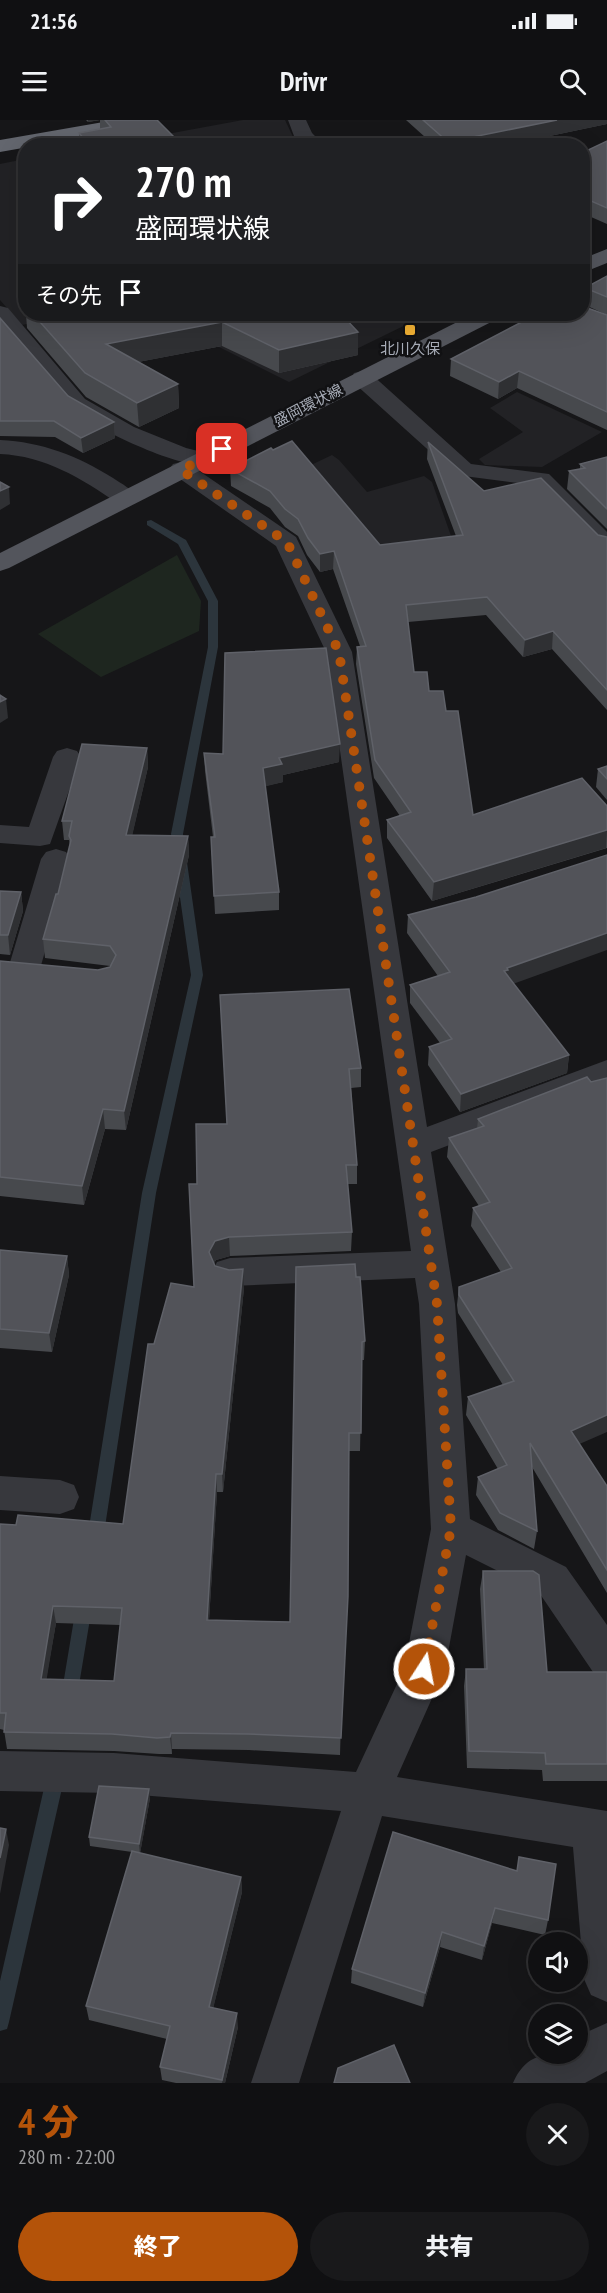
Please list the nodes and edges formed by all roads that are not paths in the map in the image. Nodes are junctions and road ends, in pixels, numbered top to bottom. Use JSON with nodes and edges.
{"nodes":[{"id":1,"x":73,"y":120,"type":"edge"},
{"id":2,"x":148,"y":120,"type":"edge"},
{"id":3,"x":297,"y":120,"type":"edge"},
{"id":4,"x":0,"y":132,"type":"edge"},
{"id":5,"x":46,"y":138,"type":"edge"},
{"id":6,"x":306,"y":138,"type":"edge"},
{"id":7,"x":18,"y":143,"type":"edge"},
{"id":8,"x":0,"y":146,"type":"edge"},
{"id":9,"x":607,"y":255,"type":"edge"},
{"id":10,"x":590,"y":263,"type":"edge"},
{"id":11,"x":0,"y":313,"type":"edge"},
{"id":12,"x":475,"y":321,"type":"edge"},
{"id":13,"x":362,"y":378,"type":"junction"},
{"id":14,"x":0,"y":447,"type":"edge"},
{"id":15,"x":192,"y":464,"type":"junction"},
{"id":16,"x":126,"y":498,"type":"junction"},
{"id":17,"x":607,"y":546,"type":"edge"},
{"id":18,"x":0,"y":563,"type":"edge"},
{"id":19,"x":67,"y":757,"type":"dead end"},
{"id":20,"x":0,"y":834,"type":"edge"},
{"id":21,"x":56,"y":859,"type":"dead end"},
{"id":22,"x":12,"y":968,"type":"edge"},
{"id":23,"x":57,"y":972,"type":"edge"},
{"id":24,"x":607,"y":1072,"type":"edge"},
{"id":25,"x":414,"y":1145,"type":"junction"},
{"id":26,"x":432,"y":1264,"type":"junction"},
{"id":27,"x":231,"y":1272,"type":"edge"},
{"id":28,"x":0,"y":1492,"type":"edge"},
{"id":29,"x":60,"y":1497,"type":"dead end"},
{"id":30,"x":451,"y":1528,"type":"junction"},
{"id":31,"x":607,"y":1659,"type":"edge"},
{"id":32,"x":9,"y":1771,"type":"edge"},
{"id":33,"x":368,"y":1792,"type":"junction"},
{"id":34,"x":600,"y":1831,"type":"edge"},
{"id":35,"x":607,"y":1979,"type":"edge"},
{"id":36,"x":607,"y":2046,"type":"edge"},
{"id":37,"x":275,"y":2083,"type":"edge"},
{"id":38,"x":537,"y":2083,"type":"edge"}],
"edges":[{"from":1,"to":4,"type":"highway"},
{"from":2,"to":5,"type":"highway"},
{"from":3,"to":6,"type":"street"},
{"from":7,"to":8,"type":"highway"},
{"from":9,"to":10,"type":"main road"},
{"from":11,"to":15,"type":"street"},
{"from":12,"to":13,"type":"main road","name":"盛岡環状線"},
{"from":13,"to":15,"type":"main road","name":"盛岡環状線"},
{"from":13,"to":17,"type":"street"},
{"from":14,"to":16,"type":"street"},
{"from":15,"to":16,"type":"main road","name":"盛岡環状線"},
{"from":15,"to":25,"type":"street"},
{"from":16,"to":18,"type":"main road","name":"盛岡環状線"},
{"from":19,"to":20,"type":"street"},
{"from":21,"to":22,"type":"street"},
{"from":22,"to":23,"type":"street"},
{"from":24,"to":25,"type":"street"},
{"from":25,"to":26,"type":"street"},
{"from":26,"to":27,"type":"street"},
{"from":26,"to":30,"type":"street"},
{"from":28,"to":29,"type":"street"},
{"from":30,"to":31,"type":"street"},
{"from":30,"to":33,"type":"street"},
{"from":32,"to":33,"type":"street"},
{"from":33,"to":34,"type":"street"},
{"from":33,"to":37,"type":"street"},
{"from":34,"to":35,"type":"street"},
{"from":36,"to":38,"type":"street"}]}
